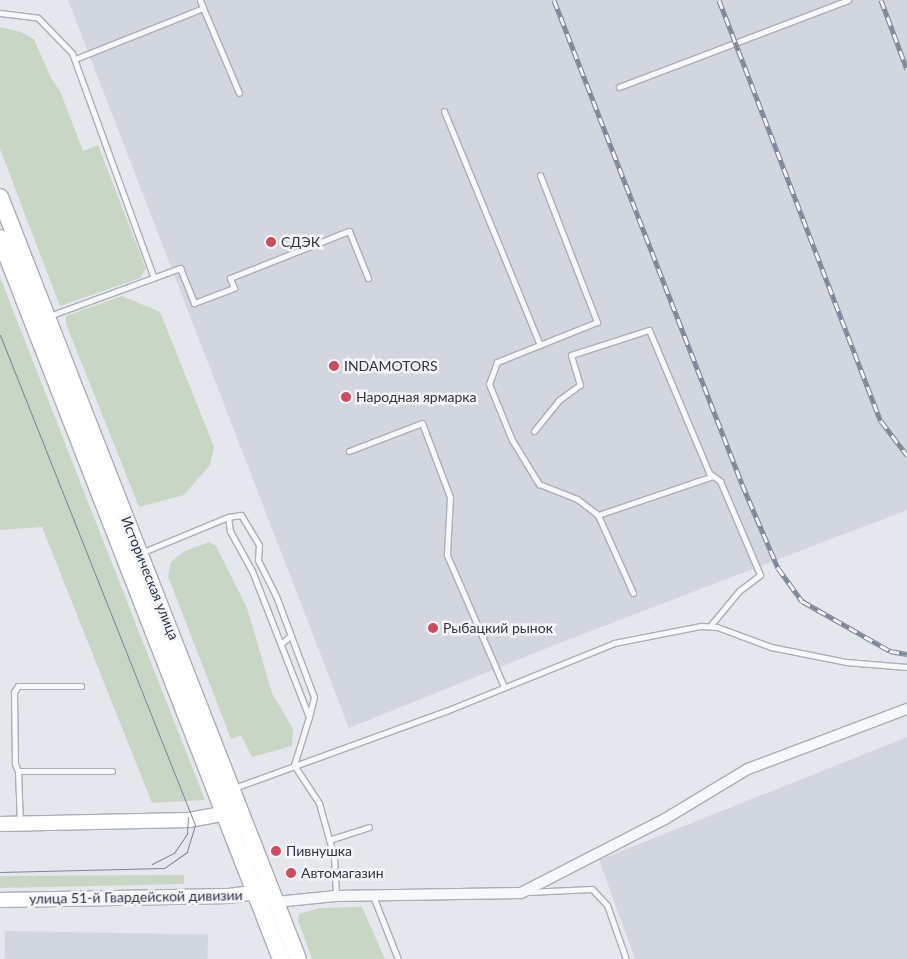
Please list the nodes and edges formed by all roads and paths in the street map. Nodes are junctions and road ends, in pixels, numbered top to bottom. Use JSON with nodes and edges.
{"nodes":[{"id":1,"x":200,"y":0,"type":"edge"},
{"id":2,"x":848,"y":0,"type":"edge"},
{"id":3,"x":203,"y":8,"type":"junction"},
{"id":4,"x":0,"y":13,"type":"edge"},
{"id":5,"x":75,"y":59,"type":"junction"},
{"id":6,"x":619,"y":87,"type":"dead end"},
{"id":7,"x":239,"y":92,"type":"dead end"},
{"id":8,"x":444,"y":111,"type":"dead end"},
{"id":9,"x":540,"y":175,"type":"dead end"},
{"id":10,"x":0,"y":197,"type":"edge"},
{"id":11,"x":0,"y":238,"type":"edge"},
{"id":12,"x":154,"y":278,"type":"junction"},
{"id":13,"x":368,"y":278,"type":"dead end"},
{"id":14,"x":46,"y":317,"type":"junction"},
{"id":15,"x":540,"y":345,"type":"junction"},
{"id":16,"x":534,"y":431,"type":"dead end"},
{"id":17,"x":349,"y":451,"type":"dead end"},
{"id":18,"x":713,"y":476,"type":"junction"},
{"id":19,"x":598,"y":515,"type":"junction"},
{"id":20,"x":228,"y":518,"type":"junction"},
{"id":21,"x":140,"y":553,"type":"junction"},
{"id":22,"x":632,"y":593,"type":"dead end"},
{"id":23,"x":710,"y":626,"type":"junction"},
{"id":24,"x":291,"y":635,"type":"junction"},
{"id":25,"x":281,"y":644,"type":"junction"},
{"id":26,"x":907,"y":667,"type":"edge"},
{"id":27,"x":81,"y":686,"type":"dead end"},
{"id":28,"x":504,"y":687,"type":"junction"},
{"id":29,"x":907,"y":709,"type":"edge"},
{"id":30,"x":309,"y":717,"type":"junction"},
{"id":31,"x":294,"y":765,"type":"junction"},
{"id":32,"x":112,"y":770,"type":"dead end"},
{"id":33,"x":18,"y":771,"type":"junction"},
{"id":34,"x":233,"y":788,"type":"junction"},
{"id":35,"x":233,"y":812,"type":"junction"},
{"id":36,"x":0,"y":824,"type":"edge"},
{"id":37,"x":20,"y":824,"type":"junction"},
{"id":38,"x":369,"y":827,"type":"dead end"},
{"id":39,"x":329,"y":840,"type":"junction"},
{"id":40,"x":521,"y":893,"type":"junction"},
{"id":41,"x":267,"y":895,"type":"junction"},
{"id":42,"x":336,"y":896,"type":"junction"},
{"id":43,"x":373,"y":896,"type":"junction"},
{"id":44,"x":0,"y":900,"type":"edge"},
{"id":45,"x":281,"y":959,"type":"edge"},
{"id":46,"x":298,"y":959,"type":"edge"},
{"id":47,"x":398,"y":959,"type":"edge"},
{"id":48,"x":626,"y":959,"type":"edge"}],
"edges":[{"from":1,"to":3,"type":"lane"},
{"from":2,"to":6,"type":"lane"},
{"from":3,"to":5,"type":"lane"},
{"from":3,"to":7,"type":"lane"},
{"from":4,"to":5,"type":"lane"},
{"from":5,"to":12,"type":"lane"},
{"from":8,"to":15,"type":"lane"},
{"from":9,"to":15,"type":"lane"},
{"from":10,"to":14,"type":"highway","name":"Историческая улица"},
{"from":11,"to":35,"type":"highway","name":"Историческая улица"},
{"from":12,"to":13,"type":"lane"},
{"from":12,"to":14,"type":"lane"},
{"from":14,"to":21,"type":"highway","name":"Историческая улица"},
{"from":15,"to":19,"type":"lane"},
{"from":16,"to":18,"type":"lane"},
{"from":17,"to":28,"type":"lane"},
{"from":18,"to":19,"type":"lane"},
{"from":18,"to":23,"type":"lane"},
{"from":19,"to":22,"type":"lane"},
{"from":20,"to":21,"type":"lane"},
{"from":20,"to":24,"type":"lane"},
{"from":20,"to":25,"type":"lane"},
{"from":21,"to":34,"type":"highway","name":"Историческая улица"},
{"from":23,"to":26,"type":"lane"},
{"from":23,"to":28,"type":"lane"},
{"from":24,"to":25,"type":"lane"},
{"from":24,"to":30,"type":"lane"},
{"from":25,"to":30,"type":"lane"},
{"from":27,"to":33,"type":"lane"},
{"from":28,"to":31,"type":"lane"},
{"from":29,"to":40,"type":"street"},
{"from":30,"to":31,"type":"lane"},
{"from":31,"to":34,"type":"lane"},
{"from":31,"to":39,"type":"lane"},
{"from":32,"to":33,"type":"lane"},
{"from":33,"to":37,"type":"lane"},
{"from":34,"to":35,"type":"highway","name":"Историческая улица"},
{"from":35,"to":37,"type":"main road"},
{"from":35,"to":41,"type":"highway","name":"Историческая улица"},
{"from":36,"to":37,"type":"main road"},
{"from":38,"to":39,"type":"lane"},
{"from":39,"to":42,"type":"lane"},
{"from":40,"to":43,"type":"street"},
{"from":40,"to":48,"type":"lane"},
{"from":41,"to":42,"type":"street"},
{"from":41,"to":44,"type":"main road","name":"улица 51-й Гвардейской дивизии"},
{"from":41,"to":45,"type":"highway","name":"Историческая улица"},
{"from":41,"to":46,"type":"highway","name":"Историческая улица"},
{"from":42,"to":43,"type":"street"},
{"from":43,"to":47,"type":"lane"}]}
